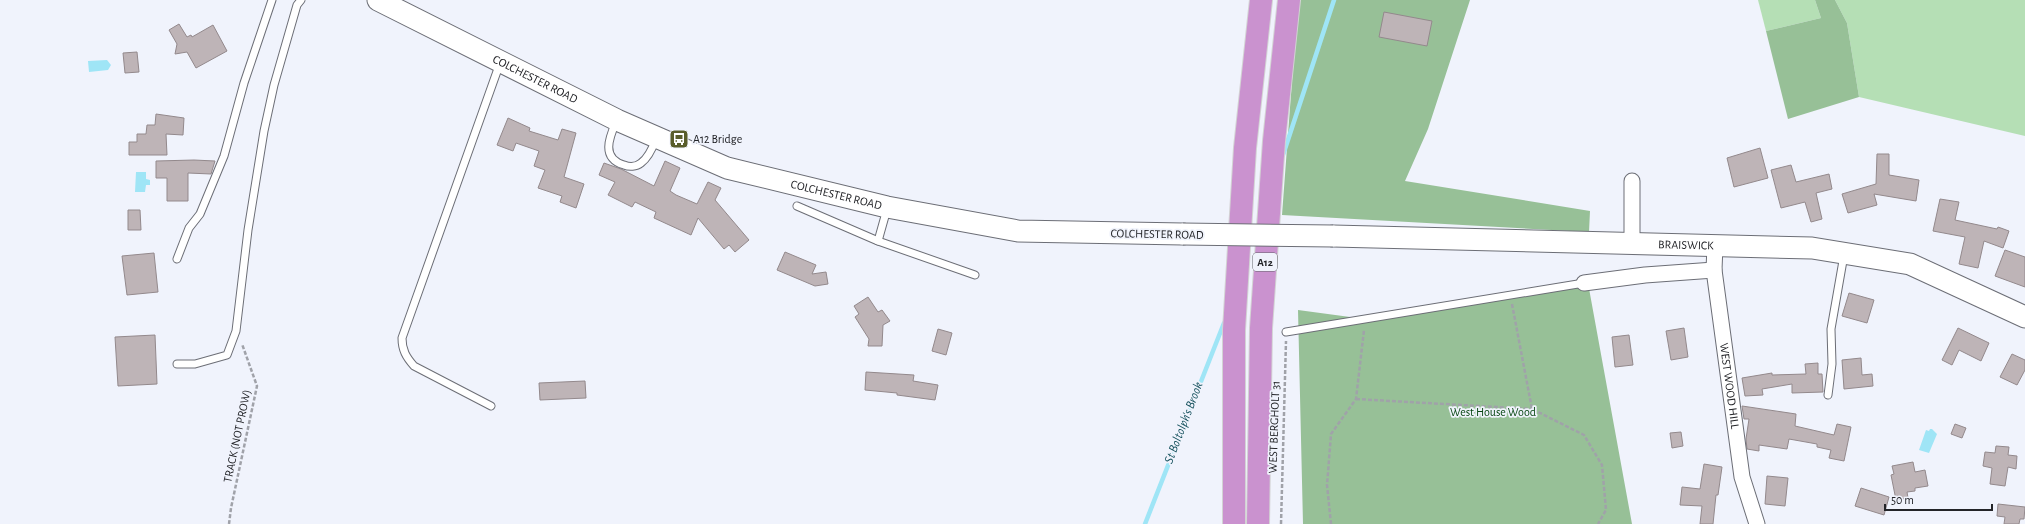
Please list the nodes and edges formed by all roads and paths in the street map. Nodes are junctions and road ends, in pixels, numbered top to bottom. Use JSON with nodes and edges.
{"nodes":[{"id":1,"x":272,"y":0,"type":"edge"},
{"id":2,"x":301,"y":0,"type":"edge"},
{"id":3,"x":378,"y":0,"type":"edge"},
{"id":4,"x":1262,"y":0,"type":"edge"},
{"id":5,"x":1289,"y":0,"type":"edge"},
{"id":6,"x":500,"y":61,"type":"junction"},
{"id":7,"x":617,"y":120,"type":"junction"},
{"id":8,"x":657,"y":138,"type":"junction"},
{"id":9,"x":1632,"y":181,"type":"dead end"},
{"id":10,"x":797,"y":206,"type":"dead end"},
{"id":11,"x":887,"y":207,"type":"junction"},
{"id":12,"x":1333,"y":236,"type":"joint"},
{"id":13,"x":878,"y":241,"type":"junction"},
{"id":14,"x":1632,"y":243,"type":"junction"},
{"id":15,"x":1715,"y":245,"type":"junction"},
{"id":16,"x":1844,"y":253,"type":"junction"},
{"id":17,"x":177,"y":259,"type":"dead end"},
{"id":18,"x":1714,"y":270,"type":"junction"},
{"id":19,"x":975,"y":275,"type":"dead end"},
{"id":20,"x":1584,"y":283,"type":"joint"},
{"id":21,"x":1510,"y":295,"type":"junction"},
{"id":22,"x":2025,"y":317,"type":"edge"},
{"id":23,"x":1365,"y":319,"type":"junction"},
{"id":24,"x":236,"y":331,"type":"junction"},
{"id":25,"x":1286,"y":332,"type":"joint"},
{"id":26,"x":177,"y":364,"type":"dead end"},
{"id":27,"x":1828,"y":395,"type":"dead end"},
{"id":28,"x":1356,"y":399,"type":"junction"},
{"id":29,"x":491,"y":406,"type":"dead end"},
{"id":30,"x":1532,"y":409,"type":"junction"},
{"id":31,"x":229,"y":524,"type":"edge"},
{"id":32,"x":1234,"y":524,"type":"edge"},
{"id":33,"x":1258,"y":524,"type":"edge"},
{"id":34,"x":1281,"y":524,"type":"edge"},
{"id":35,"x":1331,"y":524,"type":"edge"},
{"id":36,"x":1598,"y":524,"type":"edge"},
{"id":37,"x":1757,"y":524,"type":"edge"}],
"edges":[{"from":1,"to":17,"type":"lane"},
{"from":2,"to":24,"type":"lane"},
{"from":3,"to":6,"type":"main road","name":"COLCHESTER ROAD"},
{"from":4,"to":32,"type":"highway","number":"A12"},
{"from":5,"to":33,"type":"highway","number":"A12"},
{"from":6,"to":7,"type":"main road","name":"COLCHESTER ROAD"},
{"from":6,"to":29,"type":"lane"},
{"from":7,"to":8,"type":"main road","name":"COLCHESTER ROAD"},
{"from":7,"to":8,"type":"lane"},
{"from":8,"to":11,"type":"main road","name":"COLCHESTER ROAD"},
{"from":9,"to":14,"type":"street"},
{"from":10,"to":13,"type":"lane"},
{"from":11,"to":12,"type":"main road","name":"COLCHESTER ROAD","bridge":true},
{"from":11,"to":13,"type":"lane"},
{"from":12,"to":14,"type":"main road","name":"BRAISWICK"},
{"from":13,"to":19,"type":"lane"},
{"from":14,"to":15,"type":"main road","name":"BRAISWICK"},
{"from":15,"to":16,"type":"main road","name":"BRAISWICK"},
{"from":15,"to":18,"type":"street","name":"WEST WOOD HILL"},
{"from":16,"to":22,"type":"main road","name":"BRAISWICK"},
{"from":16,"to":27,"type":"lane"},
{"from":18,"to":20,"type":"street"},
{"from":18,"to":37,"type":"street","name":"WEST WOOD HILL"},
{"from":20,"to":21,"type":"lane"},
{"from":21,"to":23,"type":"lane"},
{"from":21,"to":30,"type":"path"},
{"from":23,"to":25,"type":"lane"},
{"from":23,"to":28,"type":"path"},
{"from":24,"to":26,"type":"lane"},
{"from":24,"to":31,"type":"path","name":"TRACK (NOT PROW)"},
{"from":25,"to":34,"type":"path","name":"WEST BERGHOLT 31"},
{"from":28,"to":30,"type":"path"},
{"from":28,"to":35,"type":"path"},
{"from":30,"to":36,"type":"path"}]}
